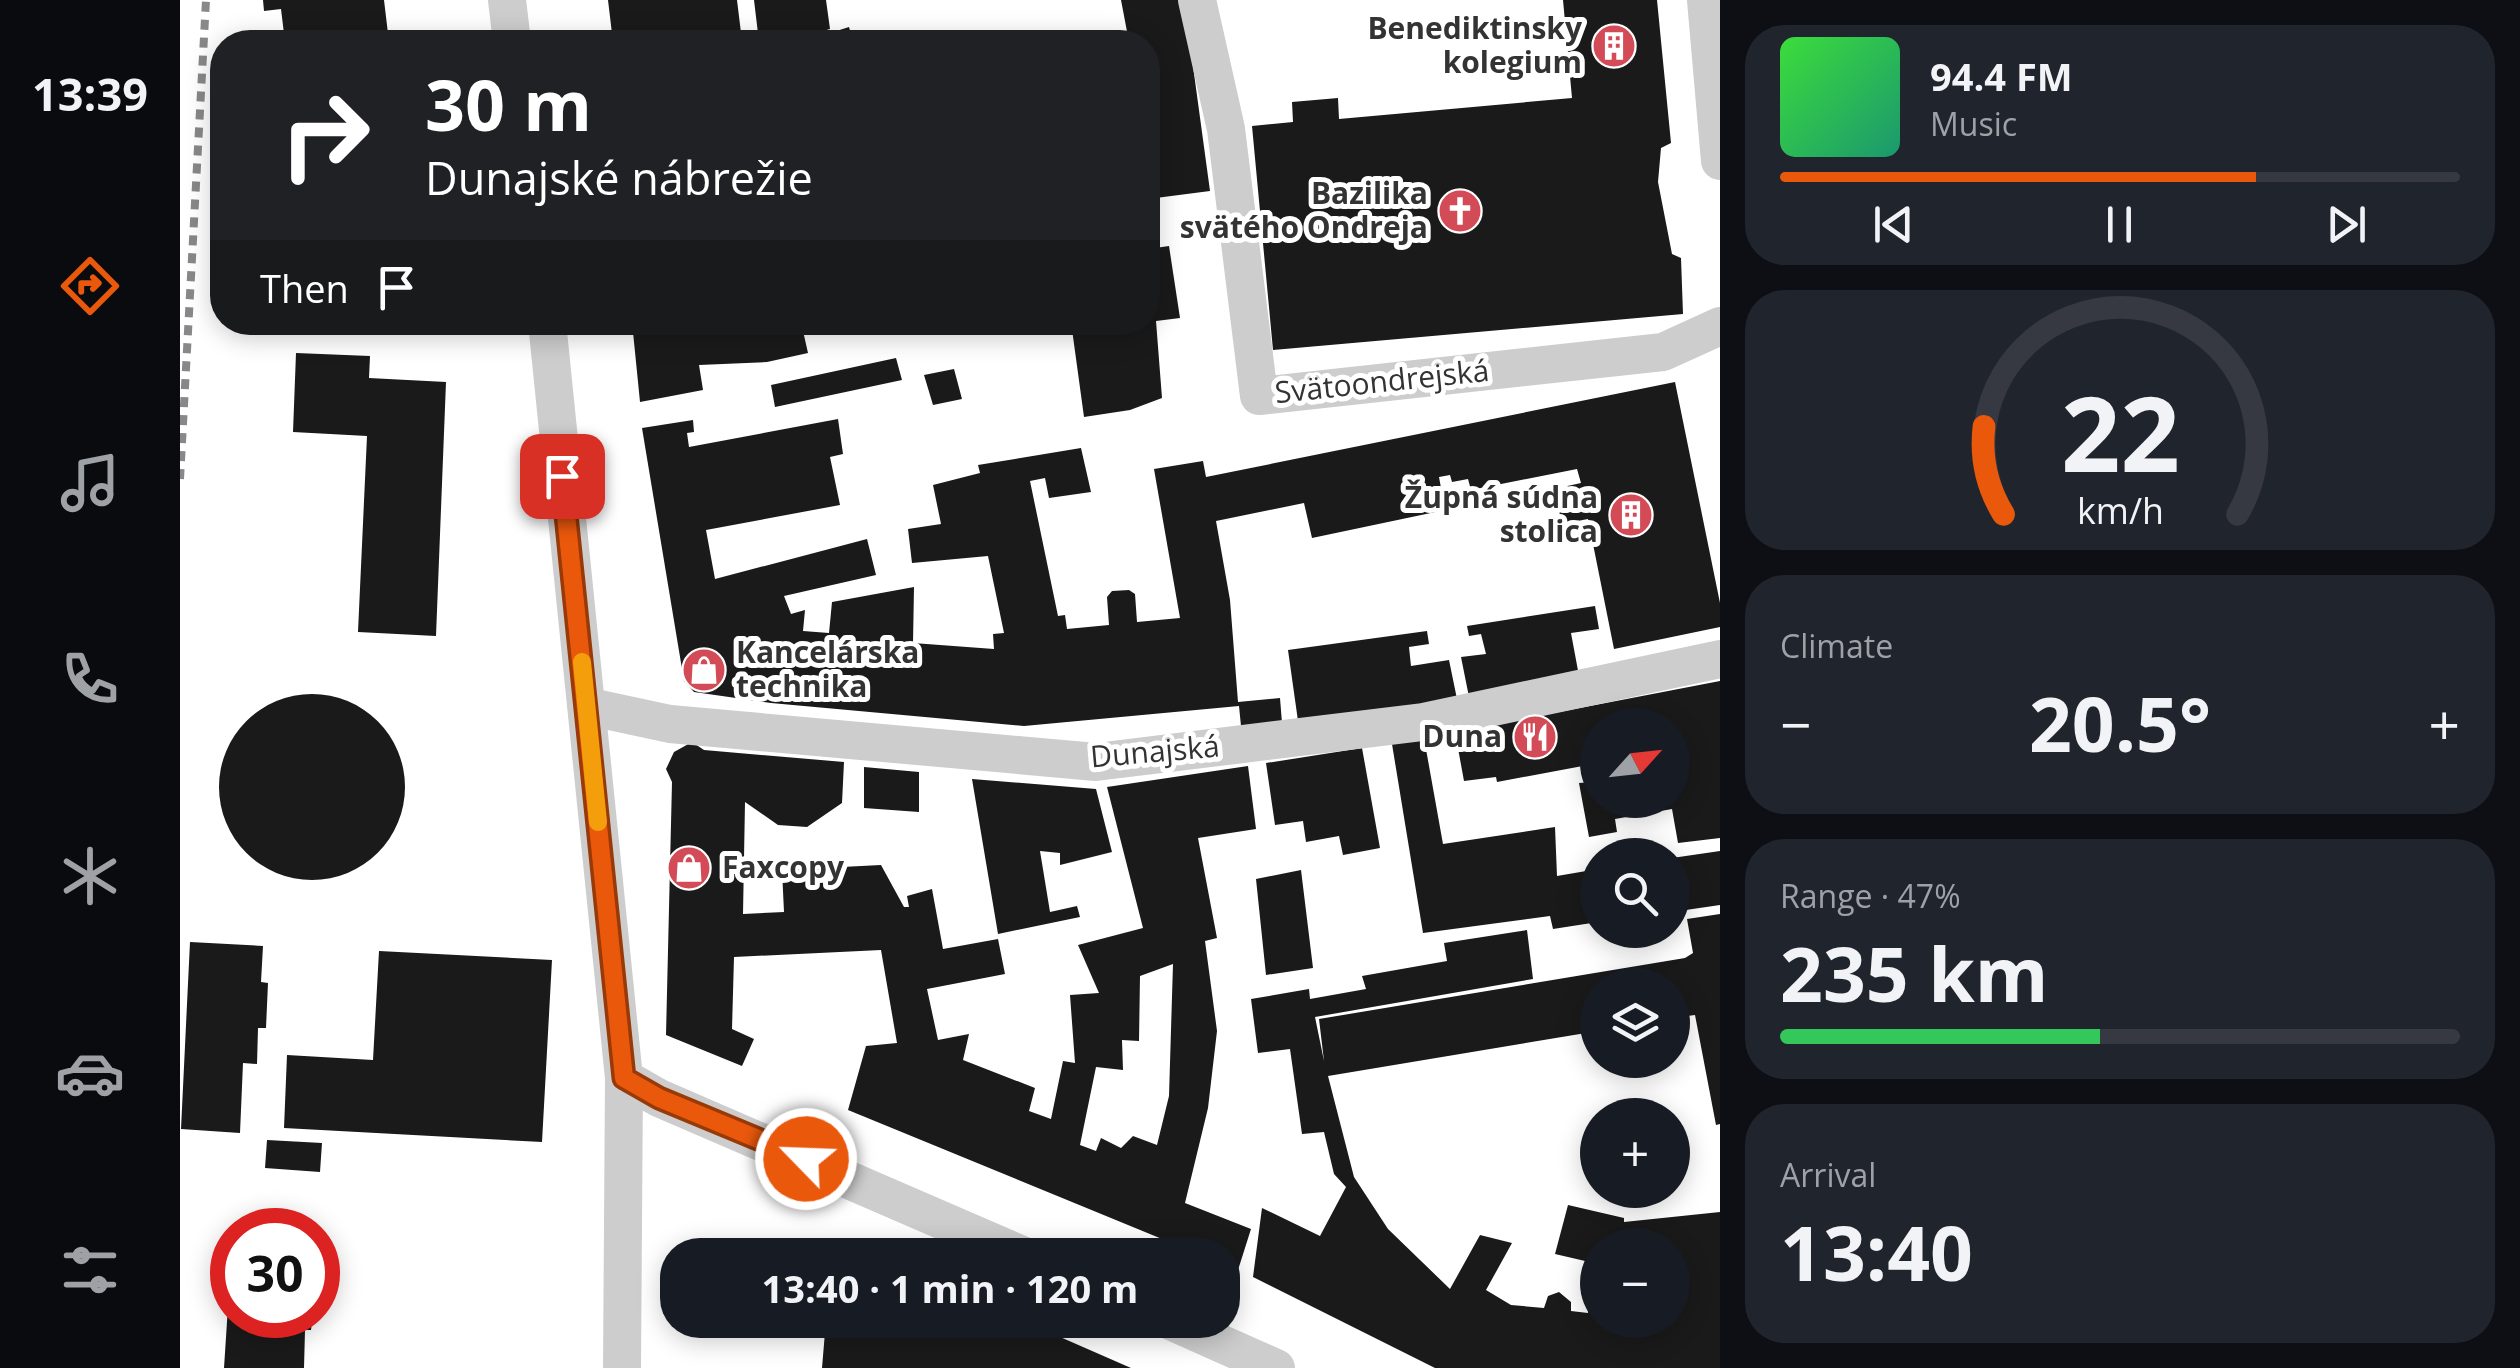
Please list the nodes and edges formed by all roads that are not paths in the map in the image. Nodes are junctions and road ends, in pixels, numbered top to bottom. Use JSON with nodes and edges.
{"nodes":[{"id":1,"x":507,"y":0,"type":"edge"},
{"id":2,"x":1197,"y":0,"type":"edge"},
{"id":3,"x":1706,"y":0,"type":"edge"},
{"id":4,"x":511,"y":30,"type":"edge"},
{"id":5,"x":1720,"y":161,"type":"edge"},
{"id":6,"x":1720,"y":326,"type":"edge"},
{"id":7,"x":548,"y":335,"type":"edge"},
{"id":8,"x":1720,"y":660,"type":"edge"},
{"id":9,"x":586,"y":706,"type":"junction"},
{"id":10,"x":624,"y":1078,"type":"junction"},
{"id":11,"x":983,"y":1238,"type":"edge"},
{"id":12,"x":1208,"y":1338,"type":"edge"},
{"id":13,"x":622,"y":1368,"type":"edge"},
{"id":14,"x":1276,"y":1368,"type":"edge"}],
"edges":[{"from":1,"to":4,"type":"street"},
{"from":2,"to":6,"type":"street","name":"Svätoondrejská"},
{"from":3,"to":5,"type":"street"},
{"from":7,"to":9,"type":"street"},
{"from":8,"to":9,"type":"street","name":"Dunajská"},
{"from":9,"to":10,"type":"street"},
{"from":10,"to":11,"type":"street"},
{"from":10,"to":13,"type":"street"},
{"from":12,"to":14,"type":"street"}]}
